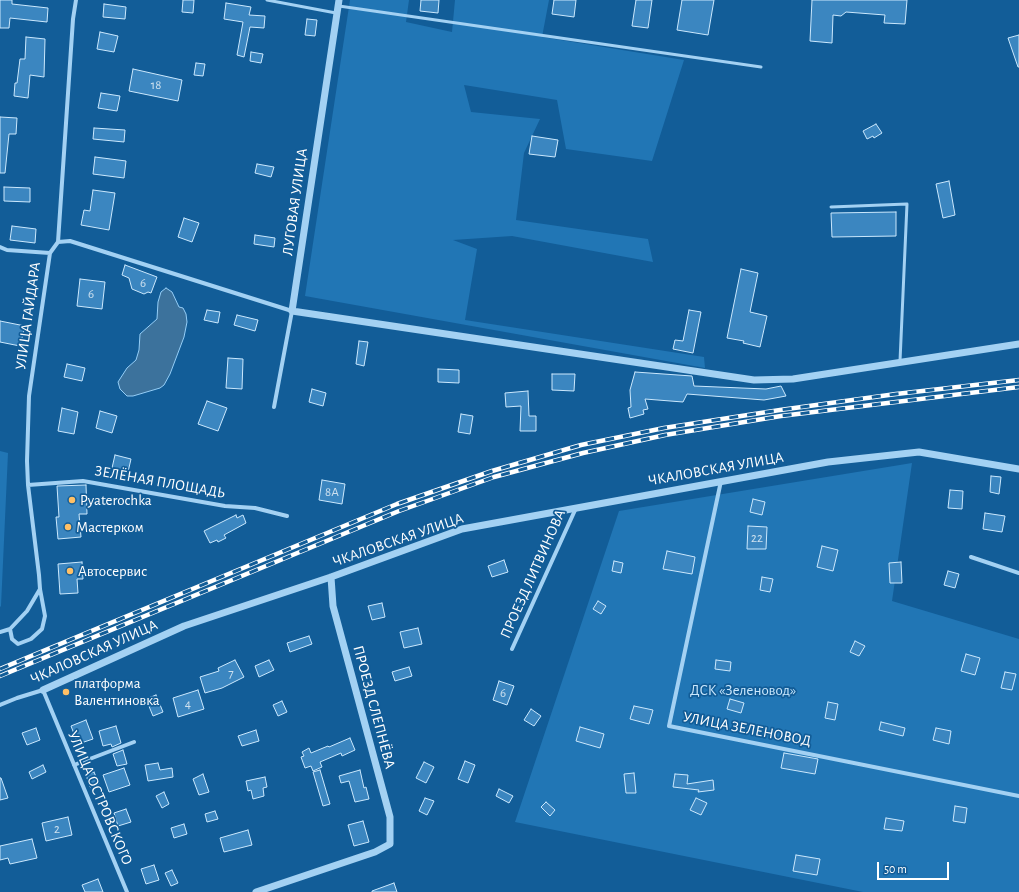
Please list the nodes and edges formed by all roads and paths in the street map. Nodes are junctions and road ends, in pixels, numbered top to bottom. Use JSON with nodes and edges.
{"nodes":[{"id":1,"x":76,"y":0,"type":"edge"},
{"id":2,"x":267,"y":0,"type":"edge"},
{"id":3,"x":338,"y":6,"type":"edge"},
{"id":4,"x":761,"y":67,"type":"dead end"},
{"id":5,"x":831,"y":207,"type":"dead end"},
{"id":6,"x":58,"y":242,"type":"junction"},
{"id":7,"x":0,"y":247,"type":"edge"},
{"id":8,"x":50,"y":253,"type":"junction"},
{"id":9,"x":292,"y":311,"type":"junction"},
{"id":10,"x":1019,"y":344,"type":"edge"},
{"id":11,"x":900,"y":363,"type":"junction"},
{"id":12,"x":274,"y":407,"type":"dead end"},
{"id":13,"x":1019,"y":470,"type":"edge"},
{"id":14,"x":721,"y":481,"type":"junction"},
{"id":15,"x":28,"y":485,"type":"junction"},
{"id":16,"x":576,"y":508,"type":"junction"},
{"id":17,"x":286,"y":516,"type":"dead end"},
{"id":18,"x":971,"y":557,"type":"dead end"},
{"id":19,"x":1019,"y":573,"type":"edge"},
{"id":20,"x":331,"y":577,"type":"junction"},
{"id":21,"x":40,"y":589,"type":"junction"},
{"id":22,"x":10,"y":629,"type":"junction"},
{"id":23,"x":0,"y":632,"type":"edge"},
{"id":24,"x":512,"y":649,"type":"dead end"},
{"id":25,"x":43,"y":690,"type":"junction"},
{"id":26,"x":0,"y":705,"type":"edge"},
{"id":27,"x":134,"y":742,"type":"dead end"},
{"id":28,"x":74,"y":765,"type":"junction"},
{"id":29,"x":1019,"y":796,"type":"edge"},
{"id":30,"x":127,"y":892,"type":"edge"},
{"id":31,"x":256,"y":892,"type":"edge"}],
"edges":[{"from":1,"to":6,"type":"street"},
{"from":2,"to":3,"type":"lane"},
{"from":3,"to":4,"type":"lane"},
{"from":3,"to":9,"type":"street","name":"ЛУГОВАЯ УЛИЦА"},
{"from":5,"to":11,"type":"lane"},
{"from":6,"to":8,"type":"street","name":"УЛИЦА ГАЙДАРА"},
{"from":6,"to":9,"type":"street"},
{"from":7,"to":8,"type":"street"},
{"from":8,"to":15,"type":"street","name":"УЛИЦА ГАЙДАРА"},
{"from":9,"to":11,"type":"street"},
{"from":9,"to":12,"type":"street","name":"ЛУГОВАЯ УЛИЦА"},
{"from":10,"to":11,"type":"street"},
{"from":13,"to":14,"type":"street","name":"ЧКАЛОВСКАЯ УЛИЦА"},
{"from":14,"to":16,"type":"street","name":"ЧКАЛОВСКАЯ УЛИЦА"},
{"from":14,"to":29,"type":"street","name":"УЛИЦА ЗЕЛЕНОВОД"},
{"from":15,"to":17,"type":"street","name":"ЗЕЛЁНАЯ ПЛОЩАДЬ"},
{"from":15,"to":21,"type":"street","name":"УЛИЦА ГАЙДАРА"},
{"from":16,"to":20,"type":"street","name":"ЧКАЛОВСКАЯ УЛИЦА"},
{"from":16,"to":24,"type":"street","name":"ПРОЕЗД ЛИТВИНОВА"},
{"from":18,"to":19,"type":"street"},
{"from":20,"to":25,"type":"street","name":"ЧКАЛОВСКАЯ УЛИЦА"},
{"from":20,"to":31,"type":"street","name":"ПРОЕЗД СЛЕПНЁВА"},
{"from":21,"to":22,"type":"street"},
{"from":21,"to":22,"type":"street","name":"УЛИЦА ГАЙДАРА"},
{"from":22,"to":23,"type":"street"},
{"from":25,"to":26,"type":"street","name":"ЧКАЛОВСКАЯ УЛИЦА"},
{"from":25,"to":28,"type":"street","name":"УЛИЦА ОСТРОВСКОГО"},
{"from":27,"to":28,"type":"street"},
{"from":28,"to":30,"type":"street","name":"УЛИЦА ОСТРОВСКОГО"}]}
